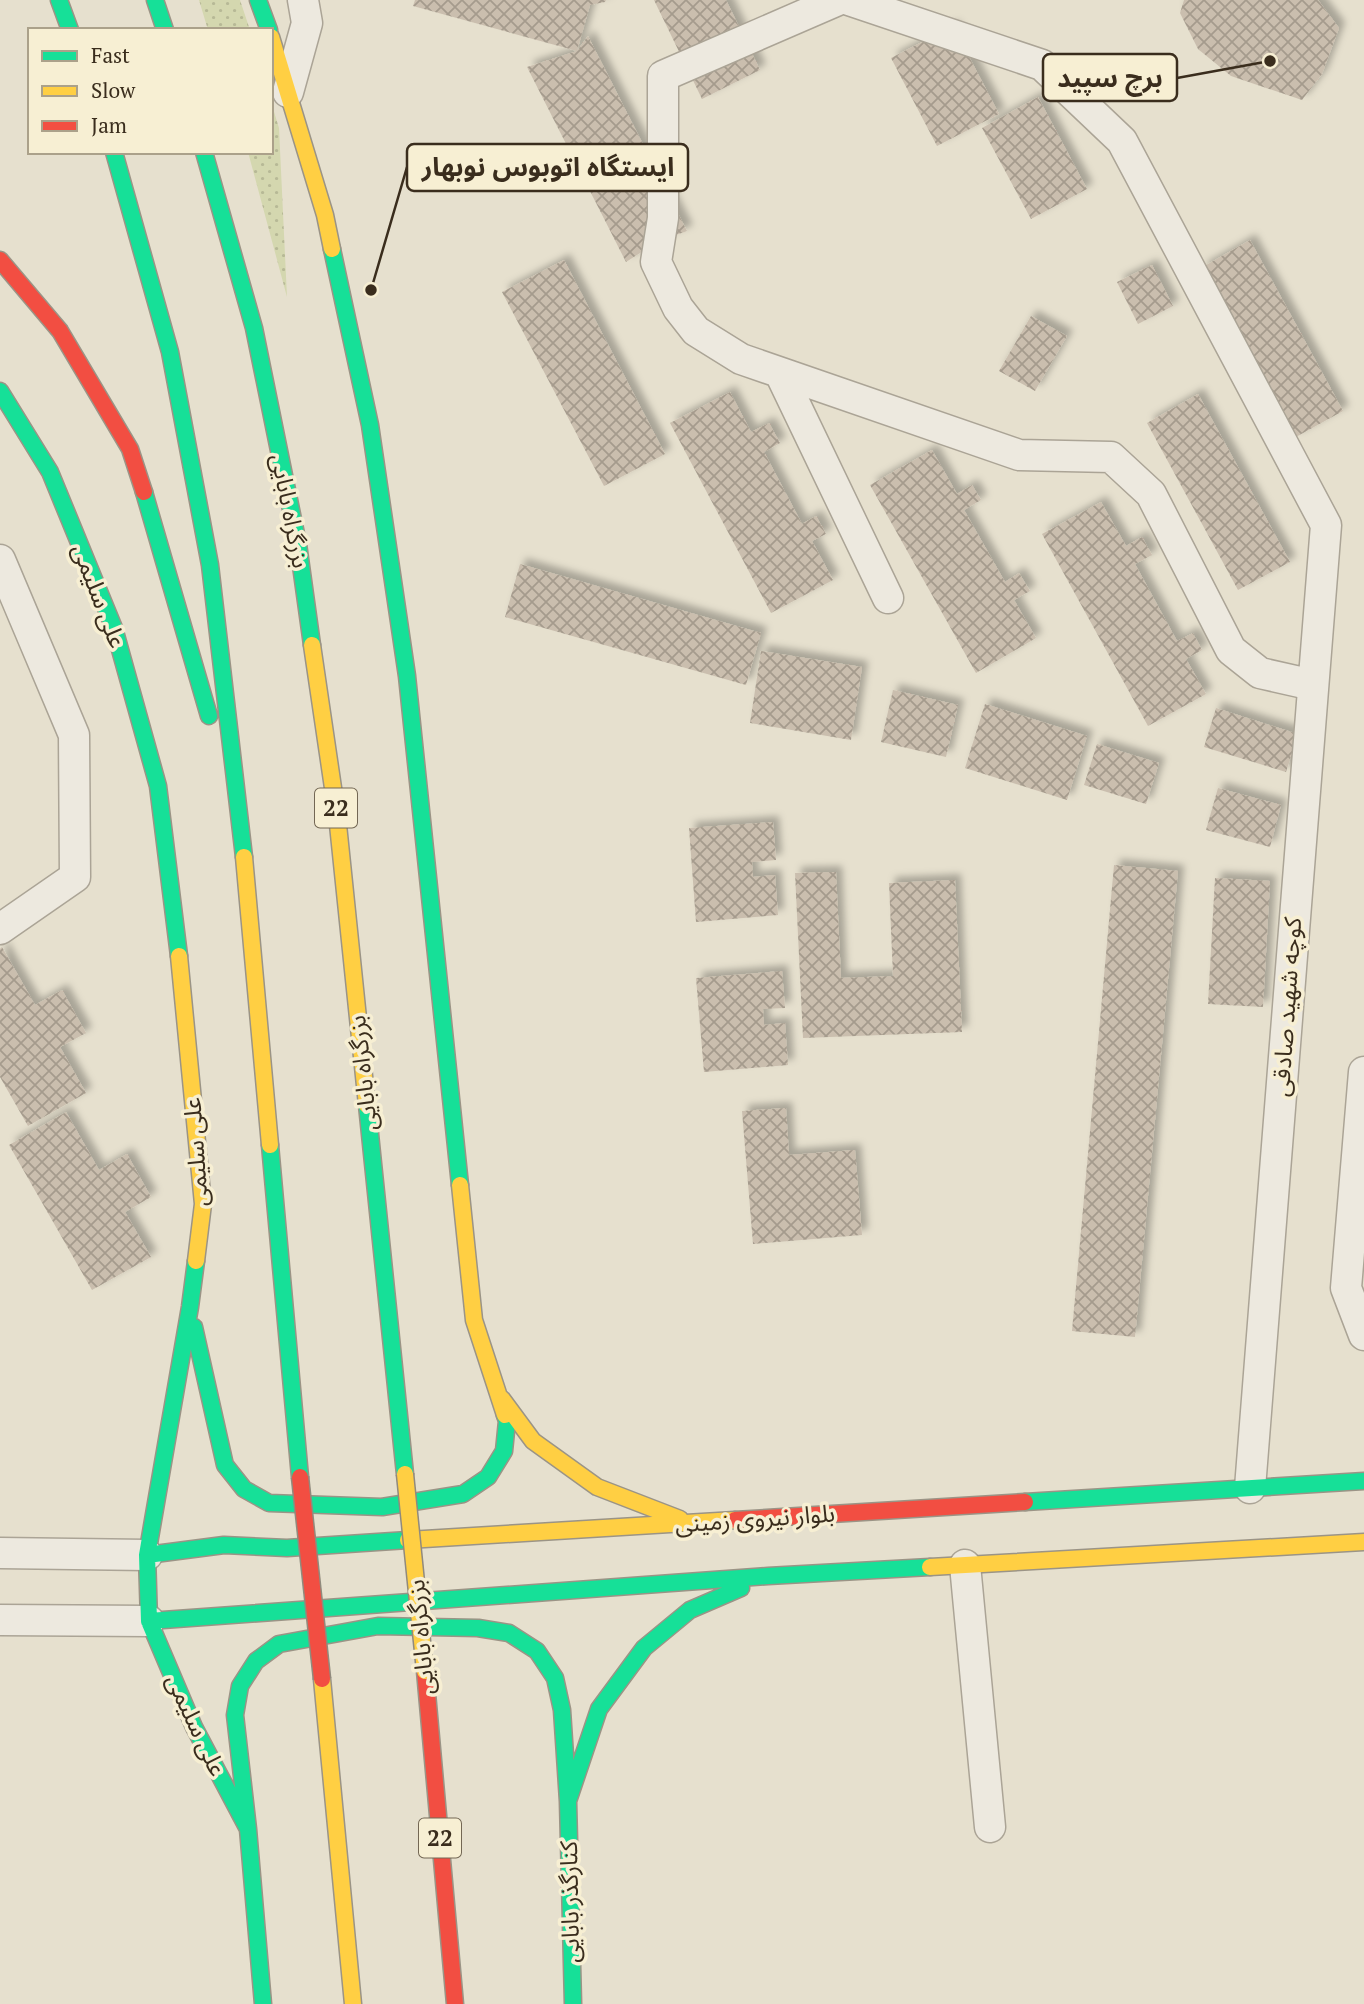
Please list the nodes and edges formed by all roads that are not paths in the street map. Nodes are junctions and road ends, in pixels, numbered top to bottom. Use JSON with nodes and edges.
{"nodes":[{"id":1,"x":59,"y":0,"type":"edge"},
{"id":2,"x":155,"y":0,"type":"edge"},
{"id":3,"x":258,"y":0,"type":"edge"},
{"id":4,"x":303,"y":0,"type":"edge"},
{"id":5,"x":838,"y":0,"type":"edge"},
{"id":6,"x":849,"y":0,"type":"edge"},
{"id":7,"x":69,"y":28,"type":"edge"},
{"id":8,"x":165,"y":28,"type":"edge"},
{"id":9,"x":268,"y":28,"type":"edge"},
{"id":10,"x":273,"y":43,"type":"edge"},
{"id":11,"x":288,"y":92,"type":"junction"},
{"id":12,"x":115,"y":154,"type":"edge"},
{"id":13,"x":205,"y":154,"type":"edge"},
{"id":14,"x":0,"y":260,"type":"edge"},
{"id":15,"x":780,"y":373,"type":"junction"},
{"id":16,"x":0,"y":391,"type":"edge"},
{"id":17,"x":0,"y":560,"type":"edge"},
{"id":18,"x":888,"y":598,"type":"dead end"},
{"id":19,"x":1312,"y":685,"type":"junction"},
{"id":20,"x":241,"y":827,"type":"junction"},
{"id":21,"x":0,"y":929,"type":"edge"},
{"id":22,"x":1364,"y":1072,"type":"edge"},
{"id":23,"x":190,"y":1307,"type":"junction"},
{"id":24,"x":1364,"y":1335,"type":"edge"},
{"id":25,"x":497,"y":1392,"type":"junction"},
{"id":26,"x":1364,"y":1481,"type":"edge"},
{"id":27,"x":1250,"y":1488,"type":"junction"},
{"id":28,"x":692,"y":1524,"type":"junction"},
{"id":29,"x":1364,"y":1542,"type":"edge"},
{"id":30,"x":0,"y":1553,"type":"edge"},
{"id":31,"x":147,"y":1555,"type":"junction"},
{"id":32,"x":965,"y":1565,"type":"junction"},
{"id":33,"x":768,"y":1576,"type":"junction"},
{"id":34,"x":0,"y":1620,"type":"edge"},
{"id":35,"x":149,"y":1621,"type":"junction"},
{"id":36,"x":568,"y":1801,"type":"junction"},
{"id":37,"x":990,"y":1827,"type":"dead end"},
{"id":38,"x":247,"y":1829,"type":"junction"},
{"id":39,"x":263,"y":2004,"type":"edge"},
{"id":40,"x":353,"y":2004,"type":"edge"},
{"id":41,"x":455,"y":2004,"type":"edge"},
{"id":42,"x":573,"y":2004,"type":"edge"}],
"edges":[{"from":1,"to":7,"type":"main road"},
{"from":2,"to":8,"type":"main road"},
{"from":3,"to":9,"type":"main road"},
{"from":4,"to":11,"type":"street"},
{"from":5,"to":15,"type":"street"},
{"from":6,"to":19,"type":"street","name":"کوچه شهید صادقی"},
{"from":10,"to":11,"type":"main road"},
{"from":11,"to":25,"type":"main road"},
{"from":12,"to":20,"type":"main road"},
{"from":13,"to":41,"type":"main road","name":"بزرگراه بابایی","number":"22","bridge":true},
{"from":14,"to":20,"type":"main road"},
{"from":15,"to":18,"type":"street"},
{"from":15,"to":19,"type":"street"},
{"from":16,"to":23,"type":"main road","name":"علی سلیمی"},
{"from":17,"to":21,"type":"street"},
{"from":19,"to":27,"type":"street","name":"کوچه شهید صادقی"},
{"from":20,"to":40,"type":"main road","bridge":true},
{"from":22,"to":24,"type":"street"},
{"from":23,"to":25,"type":"main road"},
{"from":23,"to":31,"type":"main road","name":"علی سلیمی"},
{"from":25,"to":28,"type":"main road"},
{"from":26,"to":27,"type":"main road","name":"بلوار نیروی زمینی"},
{"from":27,"to":28,"type":"main road","name":"بلوار نیروی زمینی"},
{"from":28,"to":31,"type":"main road","name":"بلوار نیروی زمینی"},
{"from":29,"to":32,"type":"main road"},
{"from":30,"to":31,"type":"street"},
{"from":31,"to":35,"type":"main road","name":"علی سلیمی"},
{"from":32,"to":33,"type":"main road"},
{"from":32,"to":37,"type":"street"},
{"from":33,"to":35,"type":"main road"},
{"from":33,"to":36,"type":"main road"},
{"from":34,"to":35,"type":"street"},
{"from":35,"to":38,"type":"main road","name":"علی سلیمی"},
{"from":36,"to":38,"type":"main road","name":"کنارگذر بابایی"},
{"from":36,"to":42,"type":"main road","name":"کنارگذر بابایی"},
{"from":38,"to":39,"type":"main road","name":"علی سلیمی"}]}
